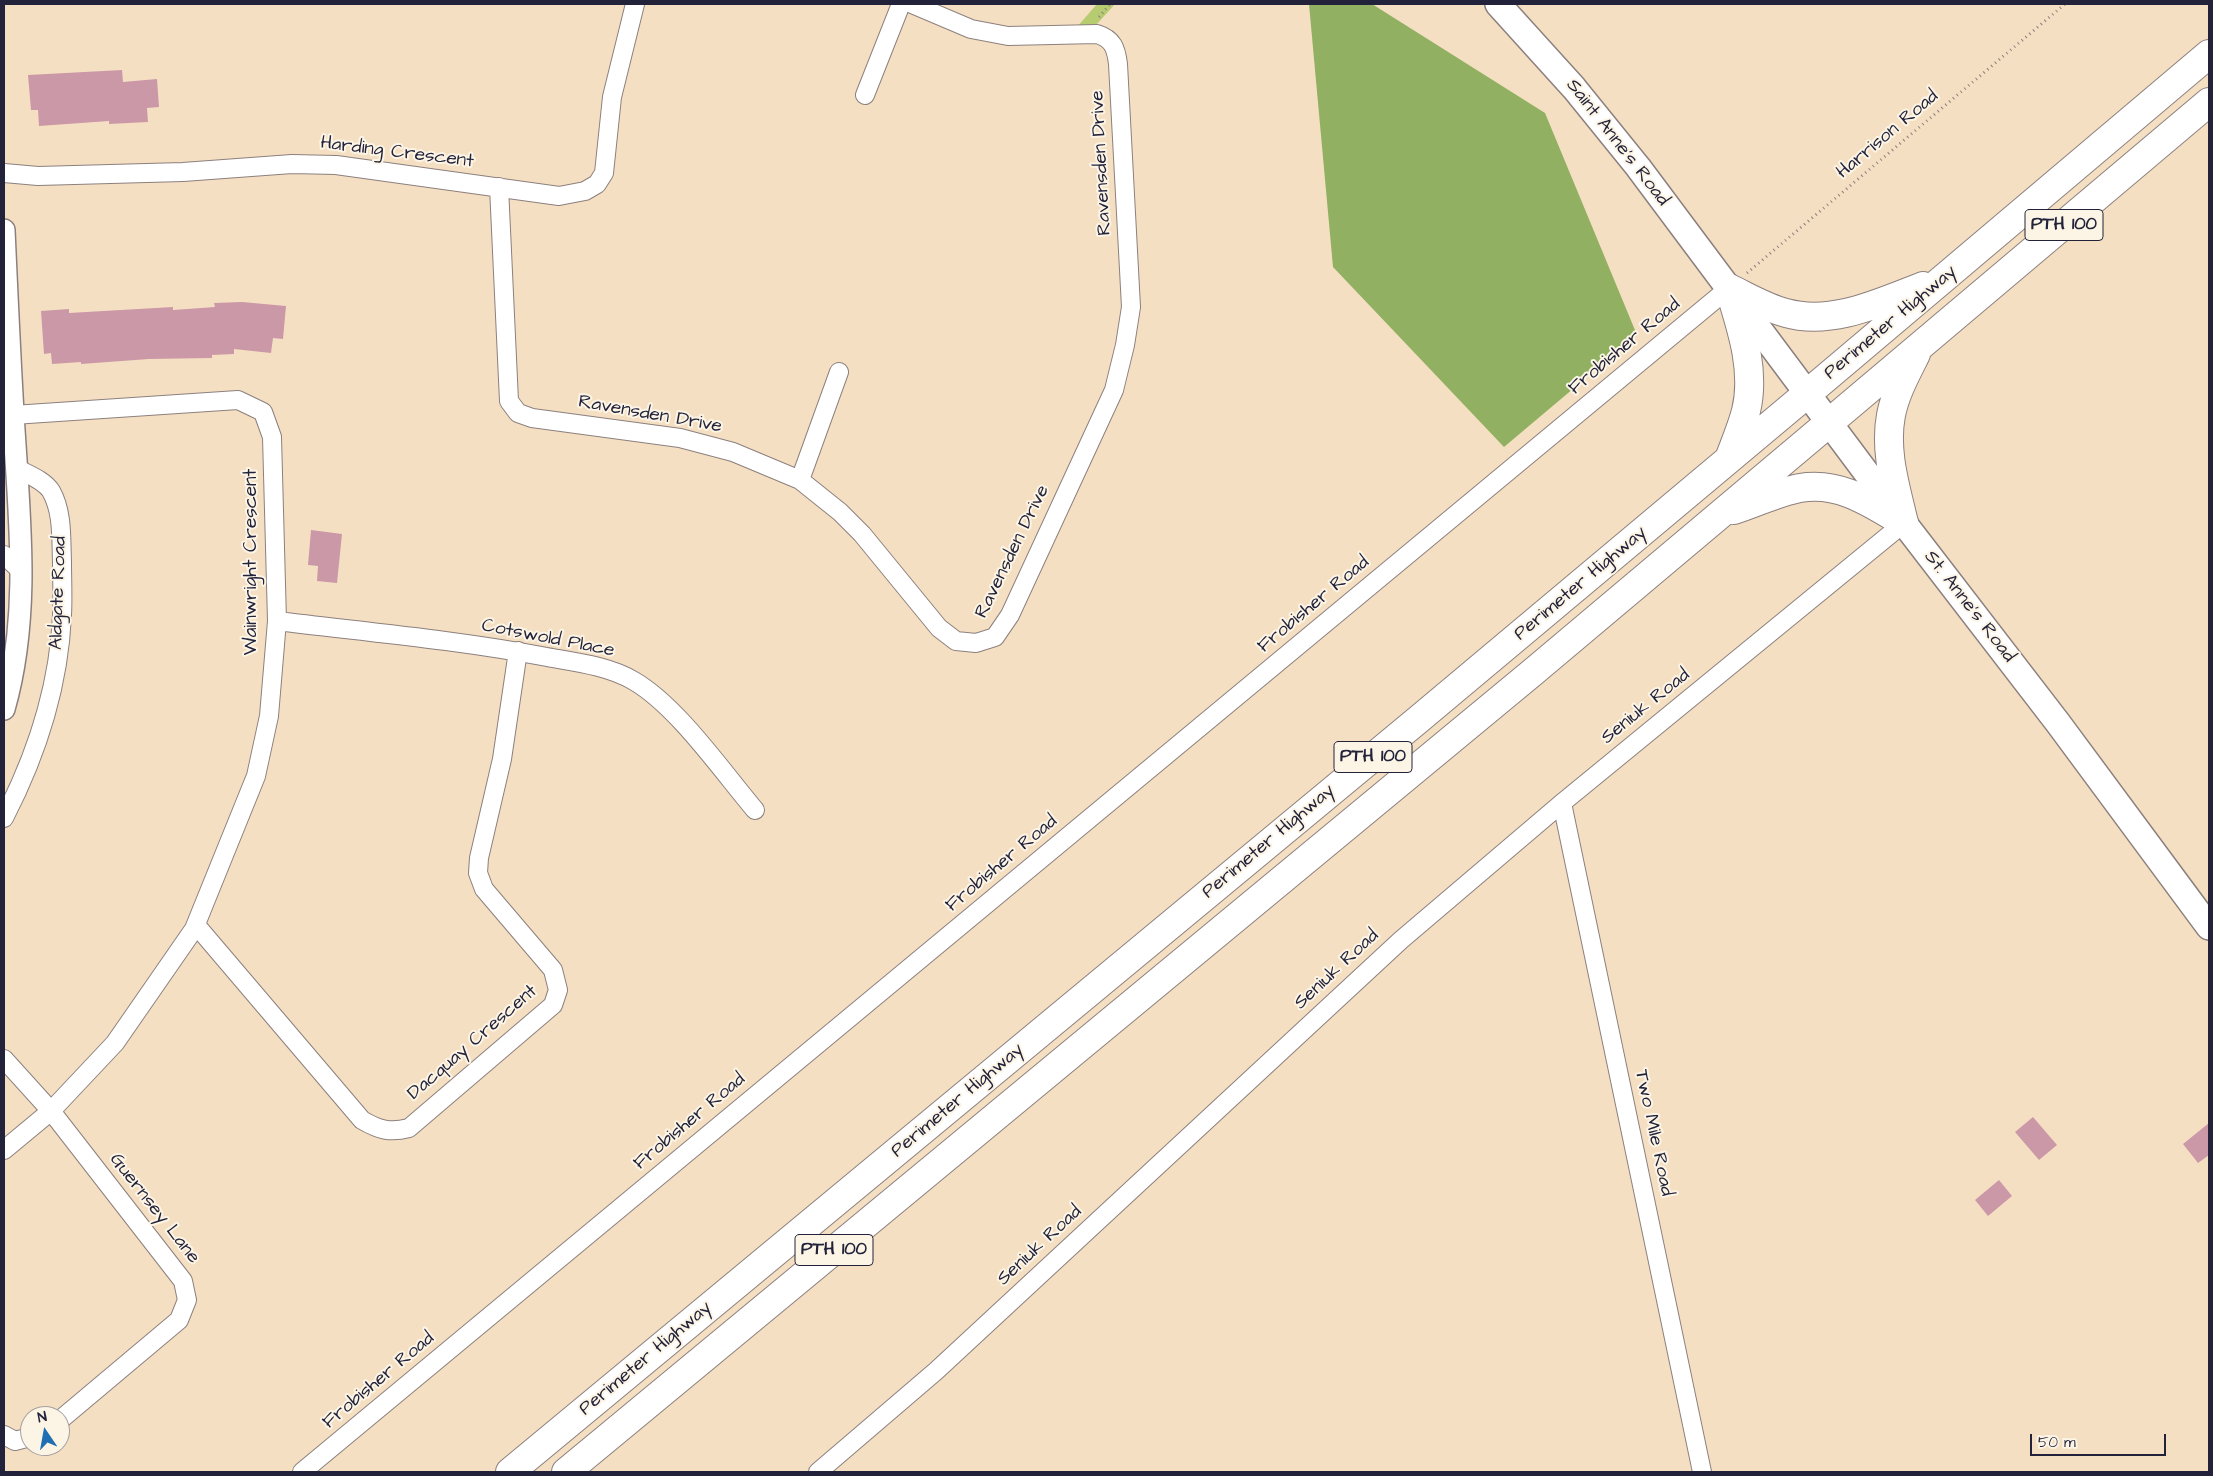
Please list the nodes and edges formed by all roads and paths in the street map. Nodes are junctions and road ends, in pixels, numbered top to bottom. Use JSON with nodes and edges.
{"nodes":[{"id":1,"x":634,"y":4,"type":"edge"},
{"id":2,"x":901,"y":4,"type":"edge"},
{"id":3,"x":912,"y":4,"type":"edge"},
{"id":4,"x":1498,"y":4,"type":"edge"},
{"id":5,"x":2065,"y":4,"type":"edge"},
{"id":6,"x":2209,"y":54,"type":"edge"},
{"id":7,"x":866,"y":95,"type":"dead end"},
{"id":8,"x":2209,"y":102,"type":"edge"},
{"id":9,"x":4,"y":173,"type":"edge"},
{"id":10,"x":499,"y":187,"type":"junction"},
{"id":11,"x":4,"y":230,"type":"edge"},
{"id":12,"x":1943,"y":278,"type":"junction"},
{"id":13,"x":1729,"y":288,"type":"junction"},
{"id":14,"x":1918,"y":348,"type":"junction"},
{"id":15,"x":838,"y":372,"type":"dead end"},
{"id":16,"x":1808,"y":393,"type":"junction"},
{"id":17,"x":13,"y":415,"type":"junction"},
{"id":18,"x":1830,"y":422,"type":"junction"},
{"id":19,"x":1729,"y":459,"type":"junction"},
{"id":20,"x":16,"y":468,"type":"junction"},
{"id":21,"x":800,"y":480,"type":"junction"},
{"id":22,"x":1721,"y":514,"type":"junction"},
{"id":23,"x":1904,"y":523,"type":"junction"},
{"id":24,"x":4,"y":555,"type":"edge"},
{"id":25,"x":21,"y":572,"type":"junction"},
{"id":26,"x":277,"y":621,"type":"junction"},
{"id":27,"x":11,"y":625,"type":"edge"},
{"id":28,"x":518,"y":651,"type":"junction"},
{"id":29,"x":4,"y":709,"type":"edge"},
{"id":30,"x":1562,"y":803,"type":"junction"},
{"id":31,"x":755,"y":810,"type":"dead end"},
{"id":32,"x":4,"y":818,"type":"edge"},
{"id":33,"x":196,"y":925,"type":"junction"},
{"id":34,"x":2209,"y":926,"type":"edge"},
{"id":35,"x":4,"y":1059,"type":"edge"},
{"id":36,"x":51,"y":1111,"type":"junction"},
{"id":37,"x":4,"y":1150,"type":"edge"},
{"id":38,"x":70,"y":1412,"type":"edge"},
{"id":39,"x":4,"y":1434,"type":"edge"},
{"id":40,"x":20,"y":1439,"type":"edge"},
{"id":41,"x":302,"y":1472,"type":"edge"},
{"id":42,"x":510,"y":1472,"type":"edge"},
{"id":43,"x":566,"y":1472,"type":"edge"},
{"id":44,"x":818,"y":1472,"type":"edge"},
{"id":45,"x":1702,"y":1472,"type":"edge"}],
"edges":[{"from":1,"to":10,"type":"street","name":"Harding Crescent"},
{"from":2,"to":7,"type":"street"},
{"from":3,"to":21,"type":"street","name":"Ravensden Drive"},
{"from":4,"to":13,"type":"main road","name":"Saint Anne's Road"},
{"from":5,"to":13,"type":"path","name":"Harrison Road"},
{"from":6,"to":12,"type":"highway","name":"Perimeter Highway","number":"PTH 100"},
{"from":8,"to":14,"type":"highway","name":"Perimeter Highway","number":"PTH 100"},
{"from":9,"to":10,"type":"street","name":"Harding Crescent"},
{"from":10,"to":21,"type":"street","name":"Ravensden Drive"},
{"from":11,"to":17,"type":"street","name":"Aldgate Road"},
{"from":12,"to":13,"type":"highway"},
{"from":12,"to":16,"type":"highway","name":"Perimeter Highway","number":"PTH 100"},
{"from":13,"to":16,"type":"main road","name":"St. Anne's Road"},
{"from":13,"to":19,"type":"highway"},
{"from":13,"to":41,"type":"street","name":"Frobisher Road"},
{"from":14,"to":18,"type":"highway","name":"Perimeter Highway","number":"PTH 100"},
{"from":14,"to":23,"type":"highway"},
{"from":15,"to":21,"type":"street"},
{"from":16,"to":18,"type":"main road","name":"St. Anne's Road"},
{"from":16,"to":19,"type":"highway","name":"Perimeter Highway","number":"PTH 100"},
{"from":17,"to":20,"type":"street","name":"Aldgate Road"},
{"from":17,"to":26,"type":"street","name":"Wainwright Crescent"},
{"from":18,"to":22,"type":"highway","name":"Perimeter Highway","number":"PTH 100"},
{"from":18,"to":23,"type":"main road","name":"St. Anne's Road"},
{"from":19,"to":42,"type":"highway","name":"Perimeter Highway","number":"PTH 100"},
{"from":20,"to":25,"type":"street","name":"Aldgate Road"},
{"from":20,"to":32,"type":"street","name":"Aldgate Road"},
{"from":22,"to":23,"type":"highway"},
{"from":22,"to":43,"type":"highway","name":"Perimeter Highway","number":"PTH 100"},
{"from":23,"to":30,"type":"street","name":"Seniuk Road"},
{"from":23,"to":34,"type":"main road","name":"St. Anne's Road"},
{"from":24,"to":25,"type":"street","name":"Aldgate Road"},
{"from":25,"to":27,"type":"street","name":"Aldgate Road"},
{"from":26,"to":28,"type":"street","name":"Cotswold Place"},
{"from":26,"to":33,"type":"street","name":"Wainwright Crescent"},
{"from":27,"to":29,"type":"street","name":"Aldgate Road"},
{"from":28,"to":31,"type":"street","name":"Cotswold Place"},
{"from":28,"to":33,"type":"street","name":"Dacquay Crescent"},
{"from":30,"to":44,"type":"street","name":"Seniuk Road"},
{"from":30,"to":45,"type":"street","name":"Two Mile Road"},
{"from":33,"to":36,"type":"street","name":"Wainwright Crescent"},
{"from":35,"to":36,"type":"street","name":"Guernsey Lane"},
{"from":36,"to":37,"type":"street","name":"Wainwright Crescent"},
{"from":36,"to":38,"type":"street","name":"Guernsey Lane"},
{"from":39,"to":40,"type":"street"}]}
